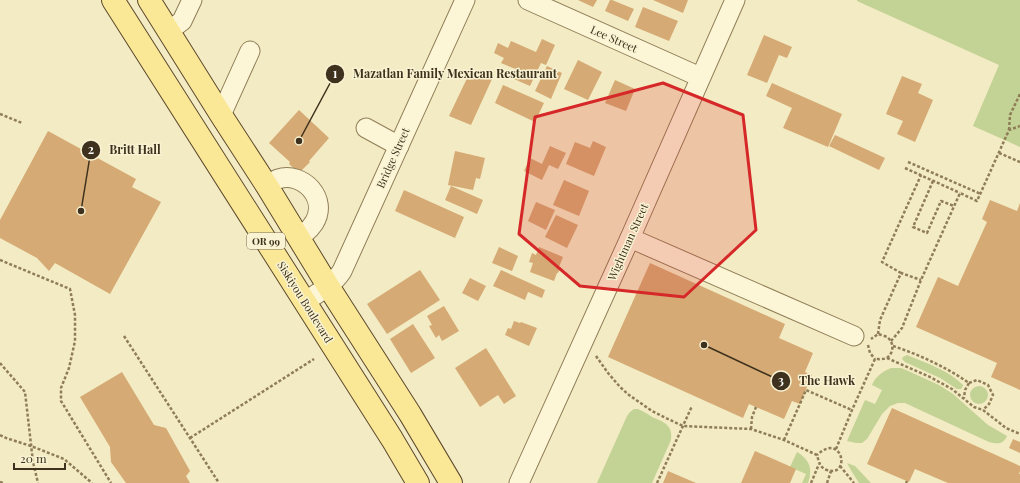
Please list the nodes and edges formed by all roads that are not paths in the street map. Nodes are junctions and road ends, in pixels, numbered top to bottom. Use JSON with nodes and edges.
{"nodes":[{"id":1,"x":113,"y":0,"type":"edge"},
{"id":2,"x":149,"y":0,"type":"edge"},
{"id":3,"x":192,"y":0,"type":"edge"},
{"id":4,"x":465,"y":0,"type":"edge"},
{"id":5,"x":528,"y":0,"type":"edge"},
{"id":6,"x":735,"y":0,"type":"edge"},
{"id":7,"x":169,"y":31,"type":"junction"},
{"id":8,"x":250,"y":51,"type":"dead end"},
{"id":9,"x":700,"y":77,"type":"junction"},
{"id":10,"x":221,"y":115,"type":"junction"},
{"id":11,"x":366,"y":128,"type":"dead end"},
{"id":12,"x":399,"y":146,"type":"junction"},
{"id":13,"x":267,"y":186,"type":"junction"},
{"id":14,"x":298,"y":237,"type":"junction"},
{"id":15,"x":630,"y":238,"type":"junction"},
{"id":16,"x":328,"y":286,"type":"junction"},
{"id":17,"x":304,"y":302,"type":"junction"},
{"id":18,"x":854,"y":336,"type":"dead end"},
{"id":19,"x":418,"y":483,"type":"edge"},
{"id":20,"x":451,"y":483,"type":"edge"},
{"id":21,"x":519,"y":483,"type":"edge"}],
"edges":[{"from":1,"to":17,"type":"main road","name":"Siskiyou Boulevard","number":"OR 99"},
{"from":2,"to":7,"type":"main road","number":"OR 99"},
{"from":3,"to":7,"type":"street"},
{"from":4,"to":12,"type":"street","name":"Bridge Street"},
{"from":5,"to":9,"type":"street","name":"Lee Street"},
{"from":6,"to":9,"type":"street","name":"Wightman Street"},
{"from":7,"to":10,"type":"main road","number":"OR 99"},
{"from":8,"to":10,"type":"street"},
{"from":9,"to":15,"type":"street","name":"Wightman Street"},
{"from":10,"to":13,"type":"main road","number":"OR 99"},
{"from":11,"to":12,"type":"street"},
{"from":12,"to":16,"type":"street","name":"Bridge Street"},
{"from":13,"to":14,"type":"main road","number":"OR 99"},
{"from":13,"to":14,"type":"street"},
{"from":14,"to":16,"type":"main road","number":"OR 99"},
{"from":15,"to":18,"type":"street"},
{"from":15,"to":21,"type":"street","name":"Wightman Street"},
{"from":16,"to":17,"type":"street","name":"Bridge Street"},
{"from":16,"to":20,"type":"main road","number":"OR 99"},
{"from":17,"to":19,"type":"main road","name":"Siskiyou Boulevard","number":"OR 99"}]}
